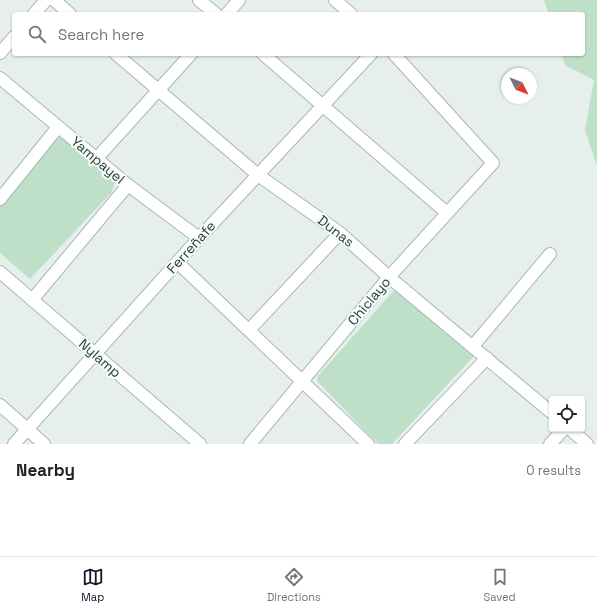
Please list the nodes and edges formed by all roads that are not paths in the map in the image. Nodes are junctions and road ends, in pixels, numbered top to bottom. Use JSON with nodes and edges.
{"nodes":[{"id":1,"x":46,"y":0,"type":"edge"},
{"id":2,"x":54,"y":0,"type":"edge"},
{"id":3,"x":199,"y":0,"type":"edge"},
{"id":4,"x":239,"y":0,"type":"edge"},
{"id":5,"x":335,"y":0,"type":"edge"},
{"id":6,"x":36,"y":12,"type":"edge"},
{"id":7,"x":68,"y":12,"type":"edge"},
{"id":8,"x":214,"y":12,"type":"edge"},
{"id":9,"x":229,"y":12,"type":"edge"},
{"id":10,"x":349,"y":12,"type":"edge"},
{"id":11,"x":12,"y":39,"type":"edge"},
{"id":12,"x":0,"y":53,"type":"edge"},
{"id":13,"x":118,"y":56,"type":"edge"},
{"id":14,"x":189,"y":56,"type":"edge"},
{"id":15,"x":265,"y":56,"type":"edge"},
{"id":16,"x":369,"y":56,"type":"edge"},
{"id":17,"x":396,"y":56,"type":"edge"},
{"id":18,"x":0,"y":78,"type":"edge"},
{"id":19,"x":157,"y":90,"type":"junction"},
{"id":20,"x":324,"y":105,"type":"junction"},
{"id":21,"x":58,"y":127,"type":"junction"},
{"id":22,"x":97,"y":158,"type":"junction"},
{"id":23,"x":258,"y":175,"type":"junction"},
{"id":24,"x":128,"y":185,"type":"junction"},
{"id":25,"x":0,"y":199,"type":"edge"},
{"id":26,"x":447,"y":213,"type":"junction"},
{"id":27,"x":340,"y":233,"type":"junction"},
{"id":28,"x":199,"y":238,"type":"junction"},
{"id":29,"x":550,"y":254,"type":"dead end"},
{"id":30,"x":177,"y":262,"type":"junction"},
{"id":31,"x":0,"y":272,"type":"edge"},
{"id":32,"x":389,"y":277,"type":"junction"},
{"id":33,"x":32,"y":300,"type":"junction"},
{"id":34,"x":249,"y":330,"type":"junction"},
{"id":35,"x":473,"y":346,"type":"junction"},
{"id":36,"x":95,"y":354,"type":"junction"},
{"id":37,"x":487,"y":358,"type":"junction"},
{"id":38,"x":302,"y":381,"type":"junction"},
{"id":39,"x":0,"y":405,"type":"edge"},
{"id":40,"x":549,"y":410,"type":"edge"},
{"id":41,"x":28,"y":430,"type":"junction"},
{"id":42,"x":561,"y":432,"type":"edge"},
{"id":43,"x":573,"y":432,"type":"edge"},
{"id":44,"x":14,"y":444,"type":"edge"},
{"id":45,"x":44,"y":444,"type":"edge"},
{"id":46,"x":200,"y":444,"type":"edge"},
{"id":47,"x":250,"y":444,"type":"edge"},
{"id":48,"x":368,"y":444,"type":"edge"},
{"id":49,"x":405,"y":444,"type":"edge"},
{"id":50,"x":550,"y":444,"type":"edge"},
{"id":51,"x":587,"y":444,"type":"edge"}],
"edges":[{"from":1,"to":6,"type":"street"},
{"from":2,"to":7,"type":"street"},
{"from":3,"to":8,"type":"street"},
{"from":4,"to":9,"type":"street"},
{"from":5,"to":10,"type":"street"},
{"from":11,"to":12,"type":"street"},
{"from":13,"to":19,"type":"street","name":"Dunas"},
{"from":14,"to":19,"type":"street"},
{"from":15,"to":20,"type":"street"},
{"from":16,"to":20,"type":"street","name":"Ferreñafe"},
{"from":17,"to":26,"type":"street","name":"Chiclayo"},
{"from":18,"to":21,"type":"street","name":"Yampayel"},
{"from":19,"to":22,"type":"street"},
{"from":19,"to":23,"type":"street","name":"Dunas"},
{"from":20,"to":23,"type":"street","name":"Ferreñafe"},
{"from":20,"to":26,"type":"street"},
{"from":21,"to":22,"type":"street","name":"Yampayel"},
{"from":21,"to":25,"type":"street"},
{"from":22,"to":24,"type":"street","name":"Yampayel"},
{"from":23,"to":27,"type":"street","name":"Dunas"},
{"from":23,"to":28,"type":"street","name":"Ferreñafe"},
{"from":24,"to":28,"type":"street","name":"Yampayel"},
{"from":24,"to":33,"type":"street"},
{"from":26,"to":32,"type":"street","name":"Chiclayo"},
{"from":27,"to":32,"type":"street","name":"Dunas"},
{"from":27,"to":34,"type":"street"},
{"from":28,"to":30,"type":"street","name":"Ferreñafe"},
{"from":29,"to":35,"type":"street"},
{"from":30,"to":34,"type":"street"},
{"from":30,"to":36,"type":"street","name":"Ferreñafe"},
{"from":31,"to":33,"type":"street","name":"Nylamp"},
{"from":32,"to":35,"type":"street","name":"Dunas"},
{"from":32,"to":38,"type":"street","name":"Chiclayo"},
{"from":33,"to":36,"type":"street","name":"Nylamp"},
{"from":34,"to":38,"type":"street"},
{"from":35,"to":37,"type":"street","name":"Dunas"},
{"from":36,"to":41,"type":"street","name":"Ferreñafe"},
{"from":36,"to":46,"type":"street","name":"Nylamp"},
{"from":37,"to":40,"type":"street","name":"Dunas"},
{"from":37,"to":49,"type":"street"},
{"from":38,"to":47,"type":"street","name":"Chiclayo"},
{"from":38,"to":48,"type":"street"},
{"from":39,"to":41,"type":"street"},
{"from":41,"to":44,"type":"street","name":"Ferreñafe"},
{"from":41,"to":45,"type":"street"},
{"from":42,"to":50,"type":"street"},
{"from":43,"to":51,"type":"street"}]}
